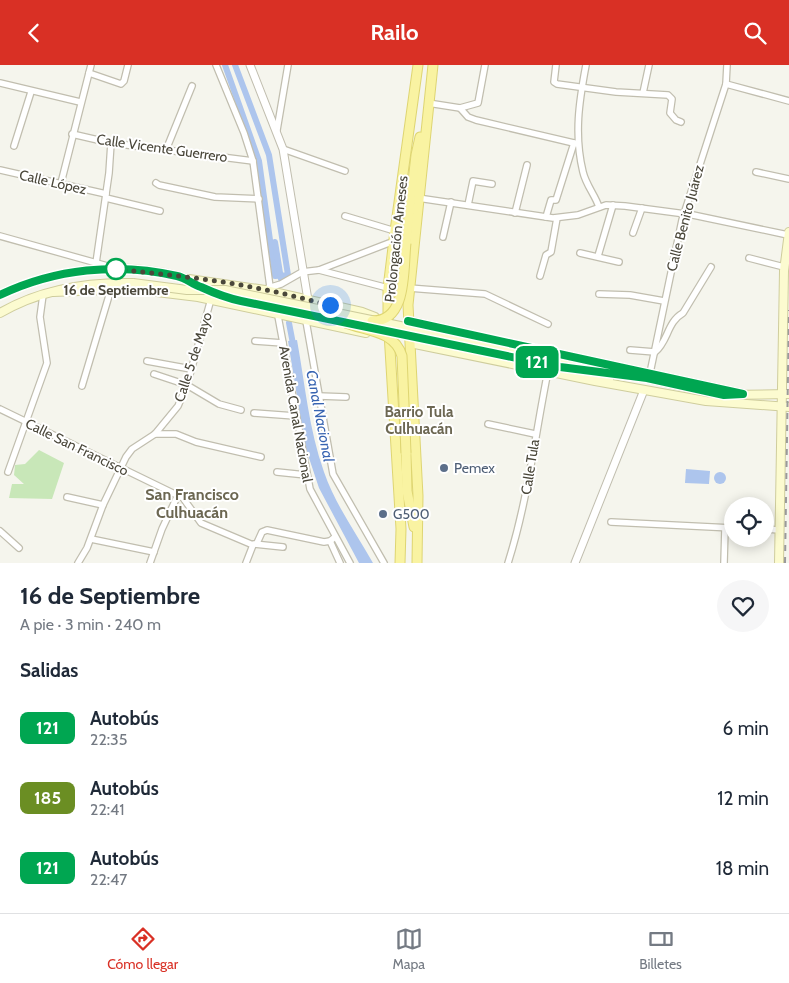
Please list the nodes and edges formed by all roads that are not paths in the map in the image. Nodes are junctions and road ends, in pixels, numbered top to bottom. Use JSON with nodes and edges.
{"nodes":[{"id":1,"x":91,"y":65,"type":"edge"},
{"id":2,"x":128,"y":65,"type":"edge"},
{"id":3,"x":216,"y":65,"type":"edge"},
{"id":4,"x":250,"y":65,"type":"edge"},
{"id":5,"x":288,"y":65,"type":"edge"},
{"id":6,"x":418,"y":65,"type":"edge"},
{"id":7,"x":433,"y":65,"type":"edge"},
{"id":8,"x":485,"y":65,"type":"edge"},
{"id":9,"x":556,"y":65,"type":"edge"},
{"id":10,"x":586,"y":65,"type":"edge"},
{"id":11,"x":649,"y":65,"type":"edge"},
{"id":12,"x":727,"y":65,"type":"edge"},
{"id":13,"x":89,"y":73,"type":"junction"},
{"id":14,"x":0,"y":83,"type":"edge"},
{"id":15,"x":726,"y":84,"type":"junction"},
{"id":16,"x":192,"y":86,"type":"dead end"},
{"id":17,"x":582,"y":87,"type":"junction"},
{"id":18,"x":31,"y":92,"type":"junction"},
{"id":19,"x":643,"y":93,"type":"junction"},
{"id":20,"x":789,"y":101,"type":"edge"},
{"id":21,"x":80,"y":102,"type":"junction"},
{"id":22,"x":428,"y":103,"type":"junction"},
{"id":23,"x":460,"y":108,"type":"junction"},
{"id":24,"x":427,"y":115,"type":"junction"},
{"id":25,"x":681,"y":122,"type":"dead end"},
{"id":26,"x":277,"y":130,"type":"junction"},
{"id":27,"x":72,"y":134,"type":"junction"},
{"id":28,"x":111,"y":143,"type":"junction"},
{"id":29,"x":576,"y":144,"type":"junction"},
{"id":30,"x":14,"y":147,"type":"dead end"},
{"id":31,"x":283,"y":149,"type":"junction"},
{"id":32,"x":166,"y":150,"type":"junction"},
{"id":33,"x":252,"y":161,"type":"junction"},
{"id":34,"x":527,"y":165,"type":"dead end"},
{"id":35,"x":0,"y":170,"type":"edge"},
{"id":36,"x":345,"y":171,"type":"dead end"},
{"id":37,"x":756,"y":172,"type":"dead end"},
{"id":38,"x":789,"y":179,"type":"edge"},
{"id":39,"x":61,"y":183,"type":"junction"},
{"id":40,"x":156,"y":183,"type":"dead end"},
{"id":41,"x":492,"y":184,"type":"dead end"},
{"id":42,"x":106,"y":196,"type":"junction"},
{"id":43,"x":418,"y":198,"type":"junction"},
{"id":44,"x":259,"y":199,"type":"junction"},
{"id":45,"x":451,"y":202,"type":"junction"},
{"id":46,"x":468,"y":205,"type":"junction"},
{"id":47,"x":613,"y":205,"type":"junction"},
{"id":48,"x":599,"y":207,"type":"junction"},
{"id":49,"x":642,"y":208,"type":"junction"},
{"id":50,"x":160,"y":211,"type":"dead end"},
{"id":51,"x":515,"y":213,"type":"junction"},
{"id":52,"x":684,"y":214,"type":"junction"},
{"id":53,"x":345,"y":216,"type":"dead end"},
{"id":54,"x":546,"y":217,"type":"junction"},
{"id":55,"x":557,"y":218,"type":"junction"},
{"id":56,"x":395,"y":231,"type":"junction"},
{"id":57,"x":633,"y":233,"type":"dead end"},
{"id":58,"x":789,"y":234,"type":"edge"},
{"id":59,"x":0,"y":235,"type":"edge"},
{"id":60,"x":444,"y":237,"type":"dead end"},
{"id":61,"x":389,"y":243,"type":"dead end"},
{"id":62,"x":580,"y":253,"type":"dead end"},
{"id":63,"x":598,"y":256,"type":"junction"},
{"id":64,"x":748,"y":258,"type":"dead end"},
{"id":65,"x":620,"y":262,"type":"dead end"},
{"id":66,"x":96,"y":263,"type":"junction"},
{"id":67,"x":711,"y":267,"type":"dead end"},
{"id":68,"x":784,"y":267,"type":"junction"},
{"id":69,"x":118,"y":269,"type":"junction"},
{"id":70,"x":319,"y":270,"type":"junction"},
{"id":71,"x":302,"y":272,"type":"junction"},
{"id":72,"x":540,"y":276,"type":"dead end"},
{"id":73,"x":186,"y":279,"type":"junction"},
{"id":74,"x":388,"y":288,"type":"junction"},
{"id":75,"x":409,"y":288,"type":"junction"},
{"id":76,"x":112,"y":289,"type":"junction"},
{"id":77,"x":267,"y":289,"type":"junction"},
{"id":78,"x":53,"y":292,"type":"junction"},
{"id":79,"x":599,"y":294,"type":"dead end"},
{"id":80,"x":0,"y":295,"type":"edge"},
{"id":81,"x":43,"y":295,"type":"junction"},
{"id":82,"x":212,"y":299,"type":"junction"},
{"id":83,"x":308,"y":300,"type":"junction"},
{"id":84,"x":664,"y":301,"type":"junction"},
{"id":85,"x":362,"y":312,"type":"junction"},
{"id":86,"x":0,"y":313,"type":"edge"},
{"id":87,"x":278,"y":316,"type":"junction"},
{"id":88,"x":388,"y":318,"type":"junction"},
{"id":89,"x":306,"y":321,"type":"junction"},
{"id":90,"x":372,"y":321,"type":"junction"},
{"id":91,"x":408,"y":321,"type":"junction"},
{"id":92,"x":346,"y":323,"type":"junction"},
{"id":93,"x":548,"y":324,"type":"dead end"},
{"id":94,"x":438,"y":327,"type":"junction"},
{"id":95,"x":356,"y":331,"type":"junction"},
{"id":96,"x":389,"y":339,"type":"junction"},
{"id":97,"x":255,"y":341,"type":"dead end"},
{"id":98,"x":283,"y":343,"type":"junction"},
{"id":99,"x":410,"y":343,"type":"junction"},
{"id":100,"x":436,"y":348,"type":"junction"},
{"id":101,"x":630,"y":350,"type":"dead end"},
{"id":102,"x":655,"y":352,"type":"junction"},
{"id":103,"x":147,"y":361,"type":"dead end"},
{"id":104,"x":191,"y":369,"type":"junction"},
{"id":105,"x":548,"y":371,"type":"junction"},
{"id":106,"x":650,"y":373,"type":"junction"},
{"id":107,"x":154,"y":374,"type":"dead end"},
{"id":108,"x":187,"y":385,"type":"junction"},
{"id":109,"x":622,"y":385,"type":"junction"},
{"id":110,"x":82,"y":386,"type":"dead end"},
{"id":111,"x":644,"y":390,"type":"junction"},
{"id":112,"x":743,"y":394,"type":"junction"},
{"id":113,"x":786,"y":394,"type":"edge"},
{"id":114,"x":319,"y":396,"type":"junction"},
{"id":115,"x":346,"y":397,"type":"dead end"},
{"id":116,"x":786,"y":406,"type":"edge"},
{"id":117,"x":0,"y":409,"type":"edge"},
{"id":118,"x":241,"y":410,"type":"dead end"},
{"id":119,"x":254,"y":413,"type":"dead end"},
{"id":120,"x":295,"y":416,"type":"junction"},
{"id":121,"x":27,"y":422,"type":"junction"},
{"id":122,"x":488,"y":424,"type":"dead end"},
{"id":123,"x":155,"y":434,"type":"junction"},
{"id":124,"x":535,"y":434,"type":"junction"},
{"id":125,"x":261,"y":457,"type":"dead end"},
{"id":126,"x":120,"y":468,"type":"junction"},
{"id":127,"x":276,"y":471,"type":"dead end"},
{"id":128,"x":8,"y":472,"type":"dead end"},
{"id":129,"x":306,"y":475,"type":"junction"},
{"id":130,"x":67,"y":497,"type":"dead end"},
{"id":131,"x":177,"y":497,"type":"junction"},
{"id":132,"x":103,"y":505,"type":"junction"},
{"id":133,"x":610,"y":523,"type":"dead end"},
{"id":134,"x":724,"y":528,"type":"edge"},
{"id":135,"x":774,"y":530,"type":"edge"},
{"id":136,"x":780,"y":530,"type":"junction"},
{"id":137,"x":0,"y":531,"type":"edge"},
{"id":138,"x":335,"y":537,"type":"junction"},
{"id":139,"x":91,"y":539,"type":"junction"},
{"id":140,"x":330,"y":541,"type":"junction"},
{"id":141,"x":418,"y":541,"type":"junction"},
{"id":142,"x":255,"y":544,"type":"junction"},
{"id":143,"x":283,"y":547,"type":"dead end"},
{"id":144,"x":724,"y":547,"type":"edge"},
{"id":145,"x":19,"y":548,"type":"dead end"},
{"id":146,"x":154,"y":552,"type":"junction"},
{"id":147,"x":78,"y":563,"type":"edge"},
{"id":148,"x":150,"y":563,"type":"edge"},
{"id":149,"x":246,"y":563,"type":"edge"},
{"id":150,"x":340,"y":563,"type":"edge"},
{"id":151,"x":350,"y":563,"type":"edge"},
{"id":152,"x":384,"y":563,"type":"edge"},
{"id":153,"x":400,"y":563,"type":"edge"},
{"id":154,"x":416,"y":563,"type":"edge"},
{"id":155,"x":508,"y":563,"type":"edge"},
{"id":156,"x":575,"y":563,"type":"edge"},
{"id":157,"x":724,"y":563,"type":"edge"},
{"id":158,"x":779,"y":563,"type":"edge"}],
"edges":[{"from":1,"to":13,"type":"street"},
{"from":2,"to":13,"type":"street"},
{"from":3,"to":33,"type":"street"},
{"from":4,"to":26,"type":"street"},
{"from":5,"to":26,"type":"street"},
{"from":6,"to":56,"type":"main road","name":"Prolongación Arneses"},
{"from":7,"to":22,"type":"main road","name":"Prolongación Arneses"},
{"from":8,"to":23,"type":"street"},
{"from":9,"to":17,"type":"street"},
{"from":10,"to":17,"type":"street"},
{"from":11,"to":19,"type":"street"},
{"from":12,"to":15,"type":"street","name":"Calle Benito Juárez"},
{"from":13,"to":21,"type":"street"},
{"from":14,"to":18,"type":"street"},
{"from":15,"to":20,"type":"street"},
{"from":15,"to":52,"type":"street","name":"Calle Benito Juárez"},
{"from":16,"to":32,"type":"street"},
{"from":17,"to":19,"type":"street"},
{"from":17,"to":29,"type":"street"},
{"from":18,"to":21,"type":"street"},
{"from":18,"to":30,"type":"street"},
{"from":19,"to":25,"type":"street"},
{"from":21,"to":27,"type":"street"},
{"from":22,"to":23,"type":"street"},
{"from":22,"to":24,"type":"main road","name":"Prolongación Arneses"},
{"from":23,"to":29,"type":"street"},
{"from":24,"to":43,"type":"main road","name":"Prolongación Arneses"},
{"from":24,"to":90,"type":"main road","bridge":true},
{"from":26,"to":31,"type":"street"},
{"from":27,"to":28,"type":"street","name":"Calle Vicente Guerrero"},
{"from":27,"to":39,"type":"street"},
{"from":28,"to":32,"type":"street","name":"Calle Vicente Guerrero"},
{"from":28,"to":42,"type":"street"},
{"from":29,"to":48,"type":"street"},
{"from":29,"to":54,"type":"street"},
{"from":31,"to":36,"type":"street"},
{"from":31,"to":71,"type":"street"},
{"from":32,"to":33,"type":"street","name":"Calle Vicente Guerrero"},
{"from":33,"to":44,"type":"street"},
{"from":34,"to":51,"type":"street"},
{"from":35,"to":39,"type":"street","name":"Calle López"},
{"from":37,"to":38,"type":"street"},
{"from":39,"to":42,"type":"street","name":"Calle López"},
{"from":40,"to":44,"type":"street"},
{"from":41,"to":46,"type":"street"},
{"from":42,"to":50,"type":"street","name":"Calle López"},
{"from":42,"to":66,"type":"street"},
{"from":43,"to":45,"type":"street"},
{"from":43,"to":75,"type":"main road","name":"Prolongación Arneses"},
{"from":44,"to":77,"type":"street"},
{"from":45,"to":46,"type":"street"},
{"from":45,"to":60,"type":"street"},
{"from":46,"to":51,"type":"street"},
{"from":47,"to":48,"type":"street"},
{"from":47,"to":49,"type":"street"},
{"from":47,"to":63,"type":"street"},
{"from":48,"to":55,"type":"street"},
{"from":49,"to":52,"type":"street"},
{"from":49,"to":57,"type":"street"},
{"from":51,"to":54,"type":"street"},
{"from":52,"to":58,"type":"street"},
{"from":52,"to":84,"type":"street","name":"Calle Benito Juárez"},
{"from":53,"to":56,"type":"street"},
{"from":54,"to":55,"type":"street"},
{"from":55,"to":72,"type":"street"},
{"from":56,"to":74,"type":"main road","name":"Prolongación Arneses"},
{"from":58,"to":68,"type":"main road"},
{"from":59,"to":66,"type":"street"},
{"from":61,"to":70,"type":"street"},
{"from":62,"to":63,"type":"street"},
{"from":63,"to":65,"type":"street"},
{"from":64,"to":68,"type":"street"},
{"from":66,"to":69,"type":"street"},
{"from":67,"to":102,"type":"street"},
{"from":68,"to":113,"type":"main road"},
{"from":69,"to":73,"type":"main road"},
{"from":69,"to":80,"type":"main road"},
{"from":70,"to":71,"type":"street"},
{"from":70,"to":74,"type":"street"},
{"from":71,"to":77,"type":"street"},
{"from":71,"to":83,"type":"street"},
{"from":73,"to":77,"type":"main road"},
{"from":73,"to":92,"type":"main road"},
{"from":74,"to":88,"type":"main road","name":"Prolongación Arneses"},
{"from":75,"to":91,"type":"main road","name":"Prolongación Arneses"},
{"from":75,"to":93,"type":"street"},
{"from":76,"to":78,"type":"main road"},
{"from":76,"to":82,"type":"main road"},
{"from":76,"to":110,"type":"street"},
{"from":77,"to":83,"type":"main road"},
{"from":78,"to":81,"type":"main road"},
{"from":78,"to":90,"type":"main road","bridge":true},
{"from":79,"to":84,"type":"street"},
{"from":81,"to":86,"type":"main road"},
{"from":81,"to":121,"type":"street"},
{"from":82,"to":87,"type":"main road"},
{"from":82,"to":104,"type":"street","name":"Calle 5 de Mayo"},
{"from":83,"to":85,"type":"main road"},
{"from":84,"to":102,"type":"street","name":"Calle Benito Juárez"},
{"from":85,"to":88,"type":"main road"},
{"from":85,"to":95,"type":"main road"},
{"from":87,"to":89,"type":"main road"},
{"from":87,"to":98,"type":"street","name":"Avenida Canal Nacional"},
{"from":88,"to":96,"type":"main road","name":"Prolongación Arneses"},
{"from":89,"to":95,"type":"main road"},
{"from":89,"to":114,"type":"street","name":"Avenida Canal Nacional"},
{"from":90,"to":109,"type":"main road","bridge":true},
{"from":91,"to":94,"type":"main road"},
{"from":91,"to":99,"type":"main road","name":"Prolongación Arneses"},
{"from":92,"to":112,"type":"main road","bridge":true},
{"from":92,"to":141,"type":"main road","bridge":true},
{"from":94,"to":100,"type":"main road"},
{"from":94,"to":106,"type":"main road"},
{"from":95,"to":96,"type":"main road"},
{"from":96,"to":153,"type":"main road","name":"Prolongación Arneses"},
{"from":97,"to":98,"type":"street"},
{"from":98,"to":120,"type":"street","name":"Avenida Canal Nacional"},
{"from":99,"to":100,"type":"main road"},
{"from":99,"to":141,"type":"main road","name":"Prolongación Arneses"},
{"from":100,"to":105,"type":"main road"},
{"from":101,"to":102,"type":"street"},
{"from":102,"to":106,"type":"street","name":"Calle Benito Juárez"},
{"from":103,"to":104,"type":"street"},
{"from":104,"to":108,"type":"street","name":"Calle 5 de Mayo"},
{"from":105,"to":109,"type":"main road"},
{"from":105,"to":124,"type":"street","name":"Calle Tula"},
{"from":106,"to":112,"type":"main road"},
{"from":107,"to":108,"type":"street"},
{"from":108,"to":118,"type":"street"},
{"from":108,"to":123,"type":"street","name":"Calle 5 de Mayo"},
{"from":109,"to":111,"type":"main road"},
{"from":111,"to":116,"type":"main road"},
{"from":111,"to":156,"type":"street"},
{"from":112,"to":113,"type":"main road"},
{"from":113,"to":116,"type":"main road"},
{"from":114,"to":115,"type":"street"},
{"from":114,"to":152,"type":"street","name":"Avenida Canal Nacional"},
{"from":116,"to":136,"type":"main road"},
{"from":117,"to":121,"type":"street","name":"Calle San Francisco"},
{"from":119,"to":120,"type":"street"},
{"from":120,"to":129,"type":"street","name":"Avenida Canal Nacional"},
{"from":121,"to":126,"type":"street","name":"Calle San Francisco"},
{"from":121,"to":128,"type":"street"},
{"from":122,"to":124,"type":"street"},
{"from":123,"to":125,"type":"street"},
{"from":123,"to":126,"type":"street","name":"Calle 5 de Mayo"},
{"from":124,"to":155,"type":"street","name":"Calle Tula"},
{"from":126,"to":131,"type":"street","name":"Calle San Francisco"},
{"from":126,"to":132,"type":"street","name":"Calle 5 de Mayo"},
{"from":127,"to":129,"type":"street"},
{"from":129,"to":138,"type":"street","name":"Avenida Canal Nacional"},
{"from":130,"to":132,"type":"street"},
{"from":131,"to":142,"type":"street","name":"Calle San Francisco"},
{"from":131,"to":146,"type":"street"},
{"from":132,"to":139,"type":"street","name":"Calle 5 de Mayo"},
{"from":133,"to":134,"type":"street"},
{"from":135,"to":136,"type":"street"},
{"from":136,"to":158,"type":"main road"},
{"from":137,"to":145,"type":"street"},
{"from":138,"to":140,"type":"street"},
{"from":138,"to":151,"type":"street","name":"Avenida Canal Nacional"},
{"from":139,"to":146,"type":"street"},
{"from":139,"to":147,"type":"street","name":"Calle 5 de Mayo"},
{"from":140,"to":142,"type":"street"},
{"from":140,"to":150,"type":"street"},
{"from":141,"to":154,"type":"main road","name":"Prolongación Arneses"},
{"from":142,"to":143,"type":"street","name":"Calle San Francisco"},
{"from":142,"to":149,"type":"street"},
{"from":144,"to":157,"type":"street"},
{"from":146,"to":148,"type":"street"}]}
